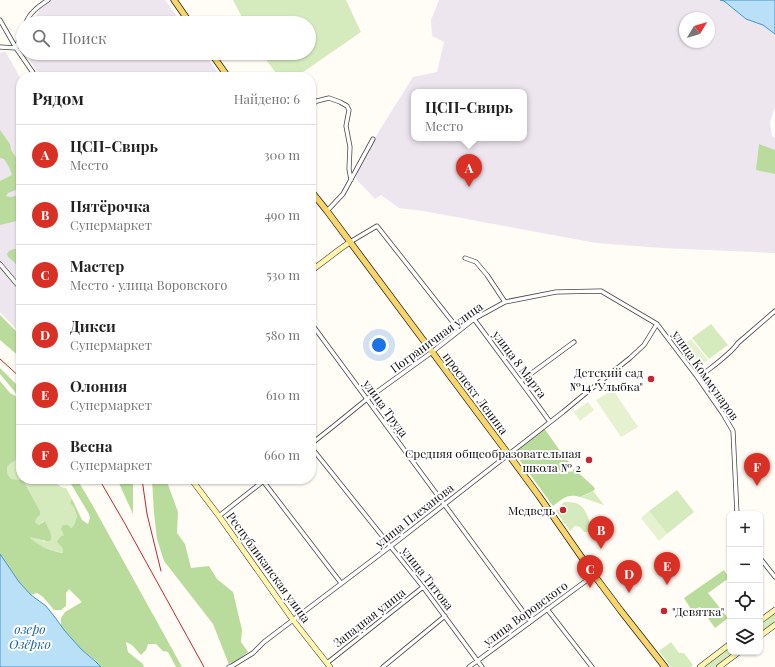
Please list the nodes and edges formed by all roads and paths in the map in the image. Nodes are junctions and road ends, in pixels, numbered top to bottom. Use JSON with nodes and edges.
{"nodes":[{"id":1,"x":48,"y":0,"type":"edge"},
{"id":2,"x":174,"y":0,"type":"edge"},
{"id":3,"x":30,"y":16,"type":"edge"},
{"id":4,"x":185,"y":16,"type":"edge"},
{"id":5,"x":0,"y":20,"type":"edge"},
{"id":6,"x":0,"y":47,"type":"edge"},
{"id":7,"x":16,"y":48,"type":"joint"},
{"id":8,"x":24,"y":60,"type":"edge"},
{"id":9,"x":216,"y":60,"type":"edge"},
{"id":10,"x":33,"y":72,"type":"edge"},
{"id":11,"x":224,"y":72,"type":"edge"},
{"id":12,"x":316,"y":102,"type":"edge"},
{"id":13,"x":373,"y":139,"type":"dead end"},
{"id":14,"x":351,"y":180,"type":"junction"},
{"id":15,"x":316,"y":197,"type":"edge"},
{"id":16,"x":327,"y":211,"type":"junction"},
{"id":17,"x":350,"y":242,"type":"junction"},
{"id":18,"x":465,"y":258,"type":"dead end"},
{"id":19,"x":0,"y":264,"type":"edge"},
{"id":20,"x":316,"y":267,"type":"edge"},
{"id":21,"x":16,"y":283,"type":"edge"},
{"id":22,"x":505,"y":302,"type":"junction"},
{"id":23,"x":634,"y":310,"type":"joint"},
{"id":24,"x":775,"y":311,"type":"edge"},
{"id":25,"x":474,"y":319,"type":"junction"},
{"id":26,"x":657,"y":324,"type":"junction"},
{"id":27,"x":316,"y":330,"type":"edge"},
{"id":28,"x":459,"y":330,"type":"junction"},
{"id":29,"x":574,"y":342,"type":"dead end"},
{"id":30,"x":432,"y":352,"type":"junction"},
{"id":31,"x":698,"y":378,"type":"junction"},
{"id":32,"x":521,"y":381,"type":"junction"},
{"id":33,"x":367,"y":399,"type":"junction"},
{"id":34,"x":550,"y":422,"type":"junction"},
{"id":35,"x":316,"y":440,"type":"edge"},
{"id":36,"x":316,"y":453,"type":"edge"},
{"id":37,"x":508,"y":455,"type":"junction"},
{"id":38,"x":195,"y":484,"type":"edge"},
{"id":39,"x":259,"y":484,"type":"edge"},
{"id":40,"x":267,"y":484,"type":"edge"},
{"id":41,"x":445,"y":505,"type":"junction"},
{"id":42,"x":737,"y":511,"type":"edge"},
{"id":43,"x":219,"y":516,"type":"junction"},
{"id":44,"x":391,"y":546,"type":"junction"},
{"id":45,"x":763,"y":562,"type":"edge"},
{"id":46,"x":594,"y":574,"type":"junction"},
{"id":47,"x":775,"y":577,"type":"edge"},
{"id":48,"x":341,"y":583,"type":"junction"},
{"id":49,"x":423,"y":587,"type":"junction"},
{"id":50,"x":547,"y":609,"type":"junction"},
{"id":51,"x":775,"y":610,"type":"edge"},
{"id":52,"x":445,"y":616,"type":"junction"},
{"id":53,"x":763,"y":619,"type":"edge"},
{"id":54,"x":293,"y":620,"type":"junction"},
{"id":55,"x":530,"y":621,"type":"junction"},
{"id":56,"x":775,"y":625,"type":"edge"},
{"id":57,"x":763,"y":634,"type":"edge"},
{"id":58,"x":727,"y":646,"type":"edge"},
{"id":59,"x":735,"y":655,"type":"edge"},
{"id":60,"x":477,"y":660,"type":"junction"},
{"id":61,"x":329,"y":665,"type":"edge"},
{"id":62,"x":229,"y":667,"type":"edge"},
{"id":63,"x":383,"y":667,"type":"edge"},
{"id":64,"x":468,"y":667,"type":"edge"},
{"id":65,"x":482,"y":667,"type":"edge"},
{"id":66,"x":592,"y":667,"type":"edge"},
{"id":67,"x":665,"y":667,"type":"edge"},
{"id":68,"x":700,"y":667,"type":"edge"},
{"id":69,"x":719,"y":667,"type":"edge"}],
"edges":[{"from":1,"to":3,"type":"street"},
{"from":2,"to":4,"type":"main road"},
{"from":5,"to":7,"type":"street"},
{"from":6,"to":7,"type":"street"},
{"from":8,"to":10,"type":"street"},
{"from":9,"to":11,"type":"main road"},
{"from":12,"to":14,"type":"street"},
{"from":13,"to":14,"type":"street"},
{"from":14,"to":16,"type":"street"},
{"from":15,"to":16,"type":"main road","name":"проспект Ленина"},
{"from":16,"to":17,"type":"main road","name":"проспект Ленина"},
{"from":17,"to":20,"type":"street"},
{"from":17,"to":28,"type":"street"},
{"from":17,"to":30,"type":"main road","name":"проспект Ленина"},
{"from":18,"to":22,"type":"street"},
{"from":19,"to":21,"type":"street"},
{"from":22,"to":23,"type":"street","name":"Пограничная улица"},
{"from":22,"to":25,"type":"street","name":"Пограничная улица"},
{"from":23,"to":26,"type":"street","name":"улица Коммунаров"},
{"from":24,"to":31,"type":"street"},
{"from":25,"to":28,"type":"street","name":"Пограничная улица"},
{"from":25,"to":32,"type":"street","name":"улица 8 Марта"},
{"from":26,"to":31,"type":"street","name":"улица Коммунаров"},
{"from":26,"to":34,"type":"street","name":"улица Плеханова"},
{"from":27,"to":33,"type":"street","name":"улица Труда"},
{"from":28,"to":30,"type":"street","name":"Пограничная улица"},
{"from":29,"to":32,"type":"street"},
{"from":30,"to":33,"type":"street","name":"Пограничная улица"},
{"from":30,"to":37,"type":"main road","name":"проспект Ленина"},
{"from":31,"to":42,"type":"street","name":"улица Коммунаров"},
{"from":32,"to":34,"type":"street","name":"улица 8 Марта"},
{"from":33,"to":35,"type":"street","name":"Пограничная улица"},
{"from":33,"to":41,"type":"street","name":"улица Труда"},
{"from":34,"to":37,"type":"street","name":"улица Плеханова"},
{"from":36,"to":44,"type":"street","name":"улица Титова"},
{"from":37,"to":41,"type":"street","name":"улица Плеханова"},
{"from":37,"to":46,"type":"main road","name":"проспект Ленина"},
{"from":38,"to":43,"type":"street","name":"Республиканская улица"},
{"from":39,"to":43,"type":"street"},
{"from":40,"to":48,"type":"street"},
{"from":41,"to":44,"type":"street","name":"улица Плеханова"},
{"from":41,"to":55,"type":"street","name":"улица Труда"},
{"from":43,"to":54,"type":"street","name":"Республиканская улица"},
{"from":44,"to":48,"type":"street","name":"улица Плеханова"},
{"from":44,"to":49,"type":"street","name":"улица Титова"},
{"from":45,"to":47,"type":"street"},
{"from":46,"to":50,"type":"street","name":"улица Воровского"},
{"from":46,"to":67,"type":"main road","name":"проспект Ленина"},
{"from":48,"to":54,"type":"street","name":"улица Плеханова"},
{"from":49,"to":52,"type":"street","name":"улица Титова"},
{"from":49,"to":61,"type":"street","name":"Западная улица"},
{"from":50,"to":55,"type":"street","name":"улица Воровского"},
{"from":50,"to":66,"type":"street"},
{"from":51,"to":53,"type":"street"},
{"from":52,"to":60,"type":"street","name":"улица Титова"},
{"from":52,"to":63,"type":"street"},
{"from":54,"to":61,"type":"street","name":"Республиканская улица"},
{"from":54,"to":62,"type":"street","name":"улица Плеханова"},
{"from":55,"to":60,"type":"street","name":"улица Воровского"},
{"from":56,"to":57,"type":"street"},
{"from":58,"to":68,"type":"street"},
{"from":59,"to":69,"type":"street"},
{"from":60,"to":64,"type":"street","name":"улица Воровского"},
{"from":60,"to":65,"type":"street","name":"улица Титова"}]}
